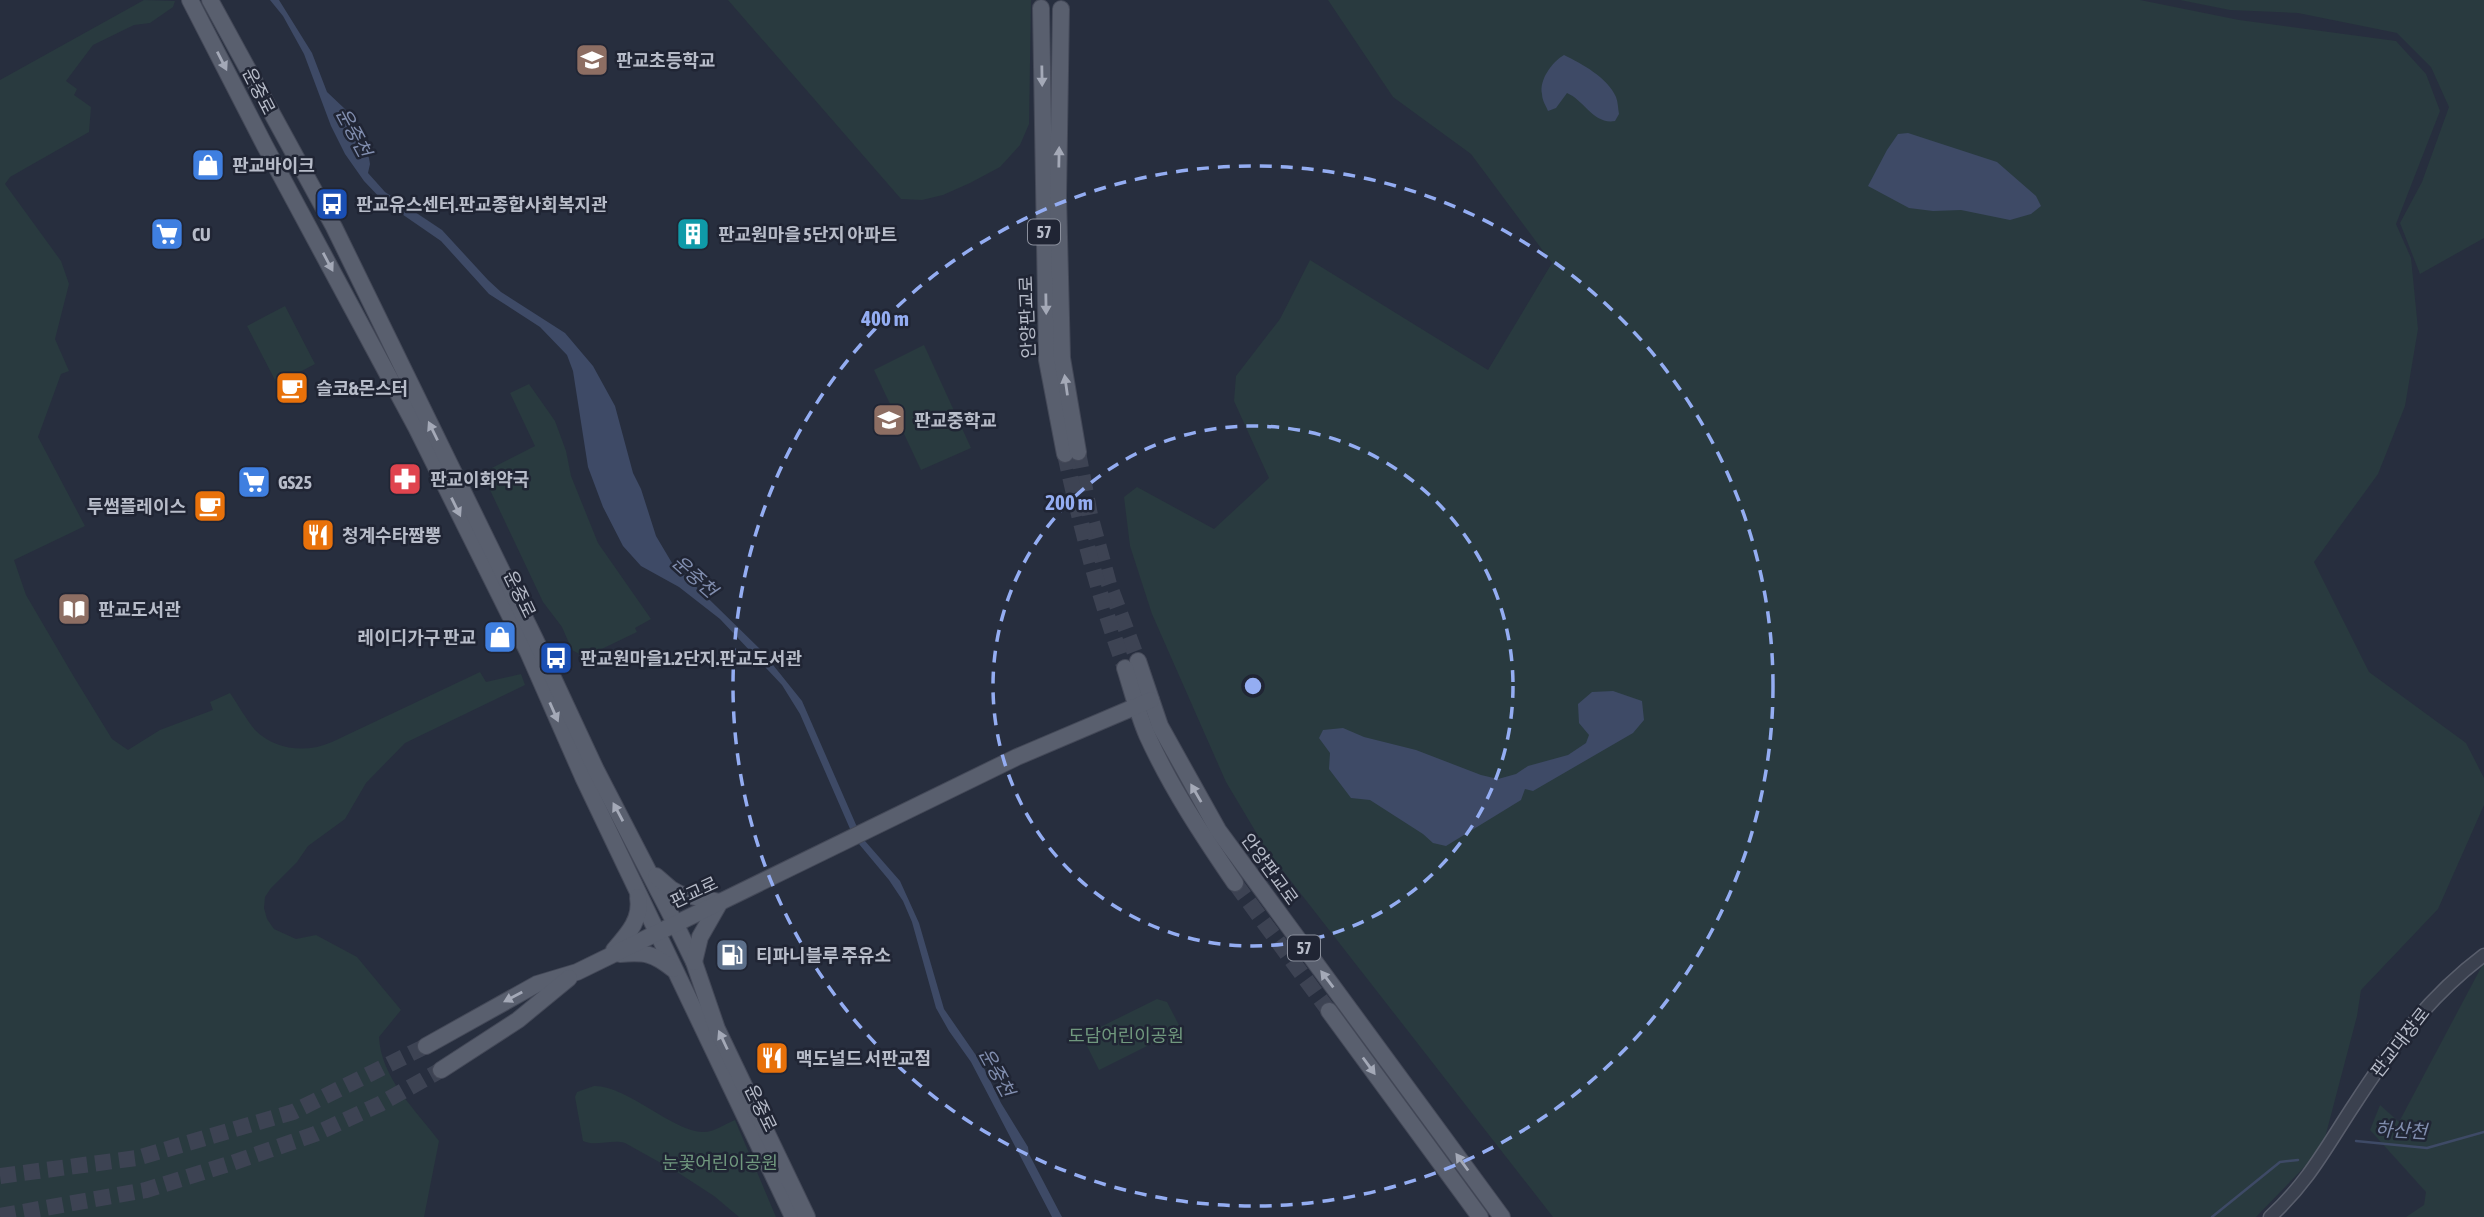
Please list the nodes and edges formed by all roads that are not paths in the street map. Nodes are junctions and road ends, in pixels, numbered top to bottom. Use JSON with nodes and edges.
{"nodes":[{"id":1,"x":190,"y":0,"type":"edge"},
{"id":2,"x":211,"y":0,"type":"edge"},
{"id":3,"x":1041,"y":8,"type":"dead end"},
{"id":4,"x":1060,"y":9,"type":"dead end"},
{"id":5,"x":1144,"y":702,"type":"junction"},
{"id":6,"x":1107,"y":718,"type":"junction"},
{"id":7,"x":1146,"y":732,"type":"junction"},
{"id":8,"x":650,"y":872,"type":"junction"},
{"id":9,"x":1235,"y":883,"type":"tunnel mouth"},
{"id":10,"x":634,"y":884,"type":"junction"},
{"id":11,"x":720,"y":902,"type":"junction"},
{"id":12,"x":675,"y":923,"type":"junction"},
{"id":13,"x":657,"y":931,"type":"junction"},
{"id":14,"x":611,"y":955,"type":"junction"},
{"id":15,"x":2484,"y":955,"type":"edge"},
{"id":16,"x":694,"y":962,"type":"junction"},
{"id":17,"x":675,"y":971,"type":"junction"},
{"id":18,"x":577,"y":972,"type":"junction"},
{"id":19,"x":1329,"y":1011,"type":"tunnel mouth"},
{"id":20,"x":426,"y":1046,"type":"tunnel mouth"},
{"id":21,"x":442,"y":1070,"type":"tunnel mouth"},
{"id":22,"x":793,"y":1217,"type":"edge"},
{"id":23,"x":807,"y":1217,"type":"edge"},
{"id":24,"x":1480,"y":1217,"type":"edge"},
{"id":25,"x":1502,"y":1217,"type":"edge"},
{"id":26,"x":2270,"y":1217,"type":"edge"}],
"edges":[{"from":1,"to":10,"type":"main road","name":"운중로","one_way":true},
{"from":8,"to":2,"type":"main road","name":"운중로","one_way":true},
{"from":3,"to":4,"type":"main road","name":"안양판교로","number":"57","one_way":true},
{"from":5,"to":6,"type":"main road"},
{"from":5,"to":6,"type":"main road","name":"안양판교로","number":"57"},
{"from":5,"to":7,"type":"main road","name":"안양판교로","number":"57"},
{"from":25,"to":5,"type":"main road","name":"안양판교로","number":"57","one_way":true},
{"from":6,"to":7,"type":"main road"},
{"from":6,"to":11,"type":"main road","name":"판교로"},
{"from":7,"to":9,"type":"main road","name":"안양판교로","number":"57"},
{"from":8,"to":11,"type":"main road"},
{"from":8,"to":12,"type":"main road","name":"운중로"},
{"from":10,"to":13,"type":"main road","name":"운중로"},
{"from":10,"to":14,"type":"main road"},
{"from":11,"to":12,"type":"main road","name":"판교로"},
{"from":11,"to":16,"type":"main road"},
{"from":12,"to":13,"type":"main road","name":"판교로"},
{"from":12,"to":16,"type":"main road","name":"운중로"},
{"from":13,"to":14,"type":"main road","name":"판교로"},
{"from":13,"to":17,"type":"main road","name":"운중로"},
{"from":14,"to":17,"type":"main road"},
{"from":14,"to":18,"type":"main road","name":"판교로"},
{"from":15,"to":26,"type":"street","name":"판교대장로"},
{"from":23,"to":16,"type":"main road","name":"운중로","one_way":true},
{"from":17,"to":22,"type":"main road","name":"운중로"},
{"from":18,"to":20,"type":"main road","name":"판교로","one_way":true},
{"from":18,"to":21,"type":"main road","name":"판교로"},
{"from":19,"to":24,"type":"main road","one_way":true}]}
